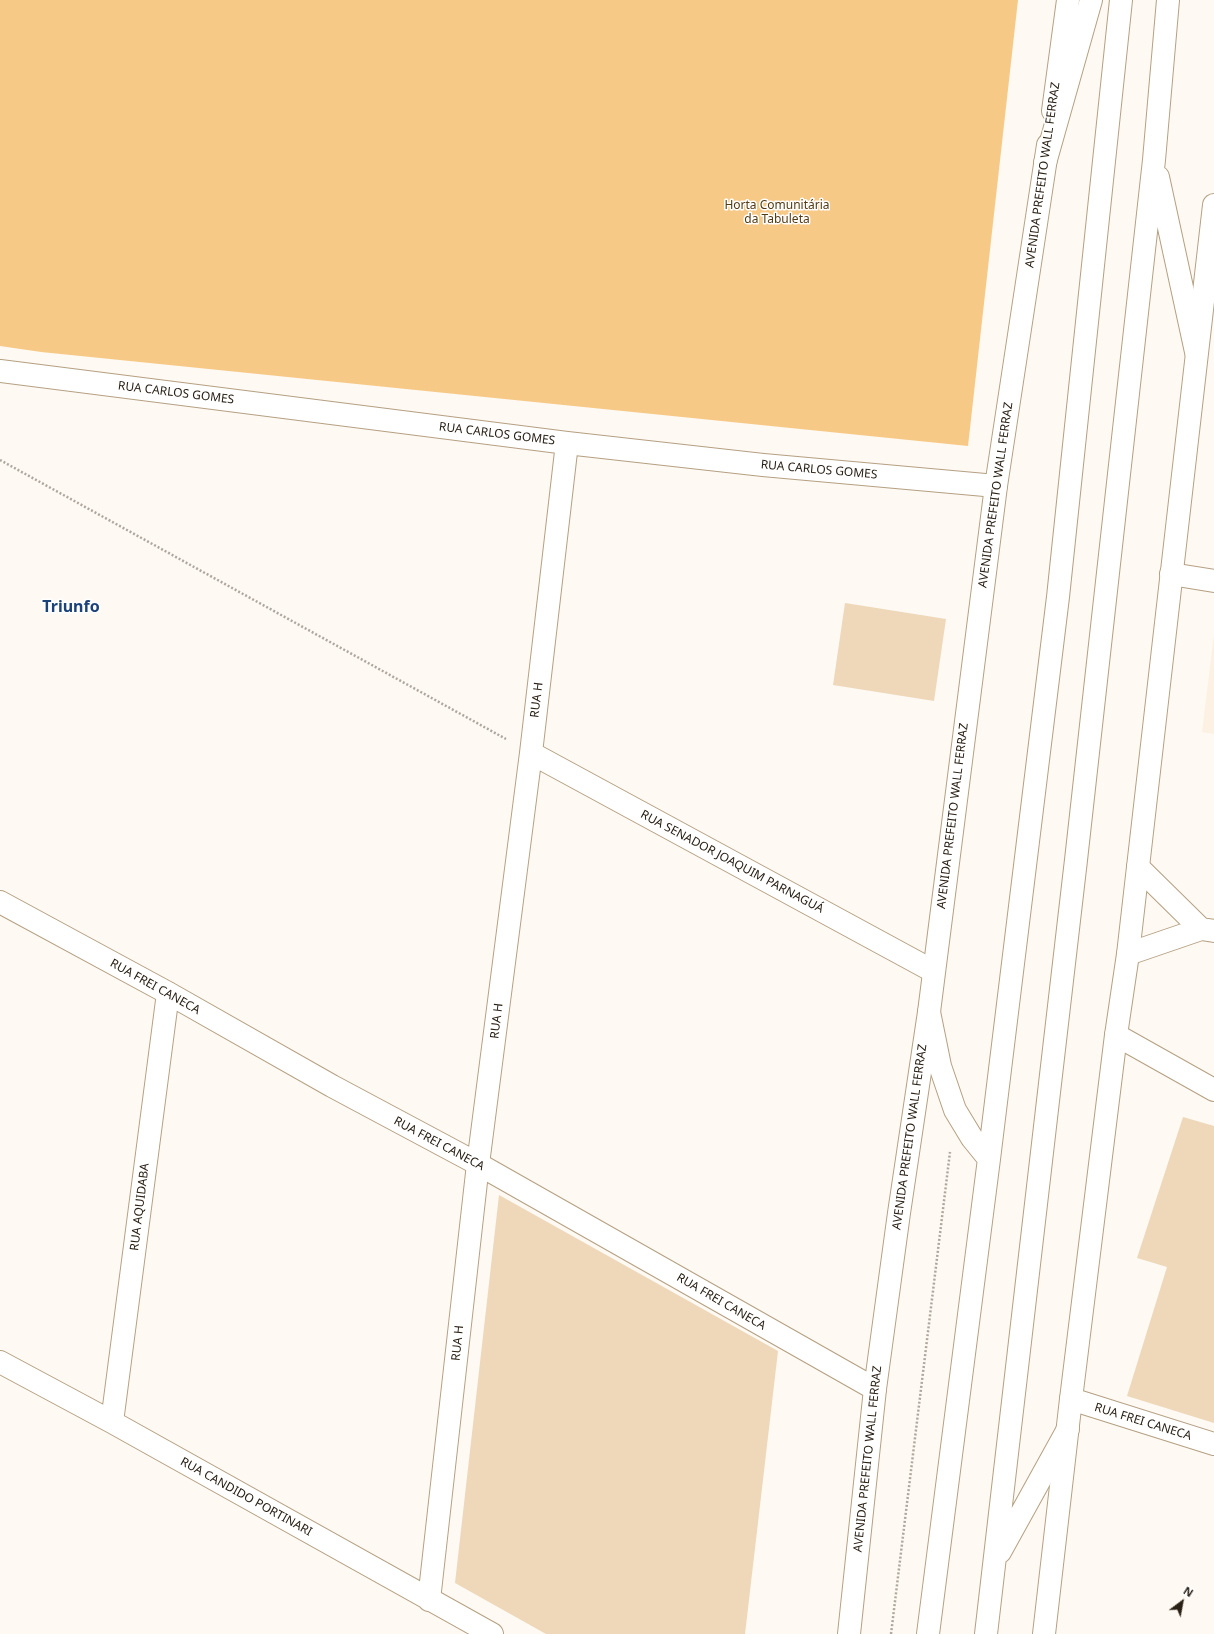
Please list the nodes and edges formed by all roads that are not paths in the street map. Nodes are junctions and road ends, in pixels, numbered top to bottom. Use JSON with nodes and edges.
{"nodes":[{"id":1,"x":1068,"y":0,"type":"edge"},
{"id":2,"x":1091,"y":0,"type":"edge"},
{"id":3,"x":1121,"y":0,"type":"edge"},
{"id":4,"x":1168,"y":0,"type":"edge"},
{"id":5,"x":1154,"y":160,"type":"junction"},
{"id":6,"x":1045,"y":163,"type":"junction"},
{"id":7,"x":1214,"y":205,"type":"edge"},
{"id":8,"x":1208,"y":308,"type":"edge"},
{"id":9,"x":1196,"y":352,"type":"junction"},
{"id":10,"x":0,"y":371,"type":"edge"},
{"id":11,"x":567,"y":443,"type":"junction"},
{"id":12,"x":996,"y":486,"type":"junction"},
{"id":13,"x":1171,"y":574,"type":"junction"},
{"id":14,"x":1214,"y":581,"type":"edge"},
{"id":15,"x":531,"y":753,"type":"junction"},
{"id":16,"x":1138,"y":867,"type":"junction"},
{"id":17,"x":0,"y":902,"type":"edge"},
{"id":18,"x":1207,"y":930,"type":"edge"},
{"id":19,"x":1128,"y":954,"type":"junction"},
{"id":20,"x":933,"y":971,"type":"junction"},
{"id":21,"x":168,"y":993,"type":"junction"},
{"id":22,"x":929,"y":1012,"type":"junction"},
{"id":23,"x":1116,"y":1035,"type":"junction"},
{"id":24,"x":1214,"y":1090,"type":"edge"},
{"id":25,"x":989,"y":1159,"type":"junction"},
{"id":26,"x":478,"y":1164,"type":"junction"},
{"id":27,"x":0,"y":1362,"type":"edge"},
{"id":28,"x":875,"y":1389,"type":"junction"},
{"id":29,"x":1071,"y":1399,"type":"junction"},
{"id":30,"x":112,"y":1422,"type":"junction"},
{"id":31,"x":1068,"y":1429,"type":"junction"},
{"id":32,"x":1214,"y":1444,"type":"edge"},
{"id":33,"x":994,"y":1562,"type":"junction"},
{"id":34,"x":429,"y":1600,"type":"junction"},
{"id":35,"x":492,"y":1634,"type":"edge"},
{"id":36,"x":849,"y":1634,"type":"edge"},
{"id":37,"x":928,"y":1634,"type":"edge"},
{"id":38,"x":986,"y":1634,"type":"edge"},
{"id":39,"x":1044,"y":1634,"type":"edge"}],
"edges":[{"from":1,"to":6,"type":"main road","name":"AVENIDA PREFEITO WALL FERRAZ"},
{"from":2,"to":6,"type":"main road"},
{"from":3,"to":25,"type":"main road"},
{"from":4,"to":5,"type":"main road"},
{"from":5,"to":9,"type":"main road"},
{"from":5,"to":33,"type":"main road"},
{"from":6,"to":12,"type":"main road","name":"AVENIDA PREFEITO WALL FERRAZ"},
{"from":7,"to":8,"type":"main road"},
{"from":8,"to":9,"type":"main road"},
{"from":9,"to":13,"type":"main road"},
{"from":10,"to":11,"type":"main road","name":"RUA CARLOS GOMES"},
{"from":11,"to":12,"type":"main road","name":"RUA CARLOS GOMES"},
{"from":11,"to":15,"type":"main road","name":"RUA H"},
{"from":12,"to":20,"type":"main road","name":"AVENIDA PREFEITO WALL FERRAZ"},
{"from":13,"to":14,"type":"main road"},
{"from":13,"to":16,"type":"main road"},
{"from":15,"to":20,"type":"main road","name":"RUA SENADOR JOAQUIM PARNAGUÁ"},
{"from":15,"to":26,"type":"main road","name":"RUA H"},
{"from":16,"to":18,"type":"main road"},
{"from":16,"to":19,"type":"main road"},
{"from":17,"to":21,"type":"main road","name":"RUA FREI CANECA"},
{"from":18,"to":19,"type":"main road"},
{"from":19,"to":23,"type":"main road"},
{"from":20,"to":22,"type":"main road","name":"AVENIDA PREFEITO WALL FERRAZ"},
{"from":21,"to":26,"type":"main road","name":"RUA FREI CANECA"},
{"from":21,"to":30,"type":"main road","name":"RUA AQUIDABA"},
{"from":22,"to":25,"type":"main road"},
{"from":22,"to":28,"type":"main road","name":"AVENIDA PREFEITO WALL FERRAZ"},
{"from":23,"to":24,"type":"main road"},
{"from":23,"to":29,"type":"main road"},
{"from":25,"to":37,"type":"main road"},
{"from":26,"to":28,"type":"main road","name":"RUA FREI CANECA"},
{"from":26,"to":34,"type":"main road","name":"RUA H"},
{"from":27,"to":30,"type":"main road","name":"RUA CANDIDO PORTINARI"},
{"from":28,"to":36,"type":"main road","name":"AVENIDA PREFEITO WALL FERRAZ"},
{"from":29,"to":31,"type":"main road"},
{"from":29,"to":32,"type":"main road","name":"RUA FREI CANECA"},
{"from":30,"to":34,"type":"main road","name":"RUA CANDIDO PORTINARI"},
{"from":31,"to":33,"type":"main road"},
{"from":31,"to":39,"type":"main road"},
{"from":33,"to":38,"type":"main road"},
{"from":34,"to":35,"type":"main road","name":"RUA CANDIDO PORTINARI"}]}
